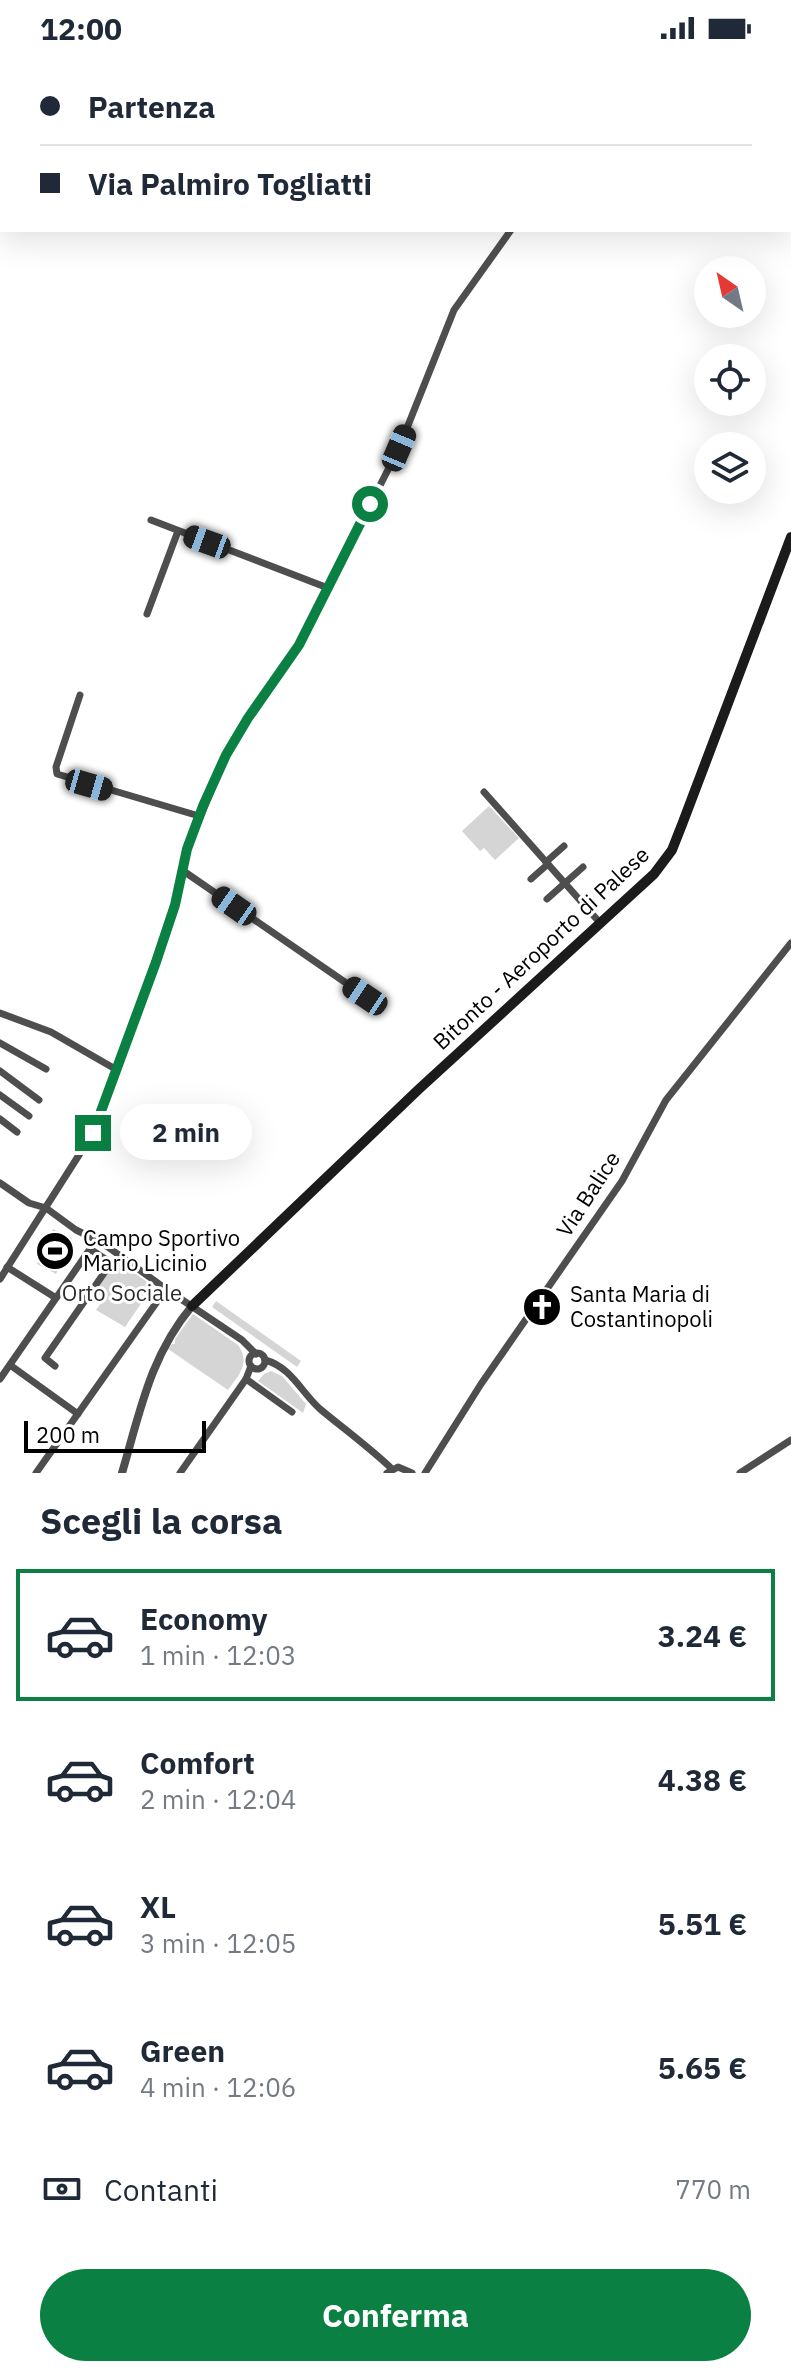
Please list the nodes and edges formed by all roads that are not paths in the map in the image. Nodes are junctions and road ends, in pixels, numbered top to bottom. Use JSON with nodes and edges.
{"nodes":[{"id":1,"x":510,"y":232,"type":"edge"},
{"id":2,"x":151,"y":520,"type":"dead end"},
{"id":3,"x":178,"y":531,"type":"junction"},
{"id":4,"x":791,"y":537,"type":"edge"},
{"id":5,"x":328,"y":588,"type":"junction"},
{"id":6,"x":147,"y":614,"type":"dead end"},
{"id":7,"x":80,"y":695,"type":"dead end"},
{"id":8,"x":484,"y":792,"type":"dead end"},
{"id":9,"x":199,"y":816,"type":"junction"},
{"id":10,"x":564,"y":846,"type":"dead end"},
{"id":11,"x":547,"y":863,"type":"junction"},
{"id":12,"x":583,"y":867,"type":"dead end"},
{"id":13,"x":182,"y":870,"type":"junction"},
{"id":14,"x":531,"y":879,"type":"dead end"},
{"id":15,"x":565,"y":883,"type":"junction"},
{"id":16,"x":547,"y":899,"type":"dead end"},
{"id":17,"x":601,"y":924,"type":"junction"},
{"id":18,"x":791,"y":943,"type":"edge"},
{"id":19,"x":365,"y":996,"type":"dead end"},
{"id":20,"x":0,"y":1013,"type":"edge"},
{"id":21,"x":0,"y":1043,"type":"edge"},
{"id":22,"x":46,"y":1069,"type":"dead end"},
{"id":23,"x":117,"y":1070,"type":"junction"},
{"id":24,"x":0,"y":1071,"type":"edge"},
{"id":25,"x":0,"y":1095,"type":"edge"},
{"id":26,"x":39,"y":1100,"type":"dead end"},
{"id":27,"x":29,"y":1116,"type":"dead end"},
{"id":28,"x":0,"y":1119,"type":"edge"},
{"id":29,"x":17,"y":1132,"type":"dead end"},
{"id":30,"x":0,"y":1183,"type":"edge"},
{"id":31,"x":46,"y":1208,"type":"junction"},
{"id":32,"x":7,"y":1267,"type":"junction"},
{"id":33,"x":0,"y":1279,"type":"edge"},
{"id":34,"x":166,"y":1289,"type":"junction"},
{"id":35,"x":56,"y":1298,"type":"junction"},
{"id":36,"x":192,"y":1306,"type":"junction"},
{"id":37,"x":257,"y":1362,"type":"junction"},
{"id":38,"x":10,"y":1365,"type":"junction"},
{"id":39,"x":55,"y":1366,"type":"dead end"},
{"id":40,"x":0,"y":1379,"type":"edge"},
{"id":41,"x":246,"y":1379,"type":"junction"},
{"id":42,"x":292,"y":1412,"type":"dead end"},
{"id":43,"x":78,"y":1414,"type":"junction"},
{"id":44,"x":791,"y":1440,"type":"edge"},
{"id":45,"x":390,"y":1471,"type":"edge"},
{"id":46,"x":36,"y":1473,"type":"edge"},
{"id":47,"x":122,"y":1473,"type":"edge"},
{"id":48,"x":180,"y":1473,"type":"edge"},
{"id":49,"x":412,"y":1473,"type":"edge"},
{"id":50,"x":425,"y":1473,"type":"edge"},
{"id":51,"x":740,"y":1473,"type":"edge"}],
"edges":[{"from":1,"to":5,"type":"street"},
{"from":2,"to":3,"type":"street"},
{"from":3,"to":5,"type":"street"},
{"from":3,"to":6,"type":"street"},
{"from":4,"to":17,"type":"main road","name":"Bitonto - Aeroporto di Palese"},
{"from":5,"to":9,"type":"street"},
{"from":7,"to":9,"type":"street"},
{"from":8,"to":11,"type":"street"},
{"from":9,"to":13,"type":"street"},
{"from":10,"to":11,"type":"street"},
{"from":11,"to":14,"type":"street"},
{"from":11,"to":15,"type":"street"},
{"from":12,"to":15,"type":"street"},
{"from":13,"to":19,"type":"street"},
{"from":13,"to":23,"type":"street"},
{"from":15,"to":16,"type":"street"},
{"from":15,"to":17,"type":"street"},
{"from":17,"to":36,"type":"main road","name":"Bitonto - Aeroporto di Palese"},
{"from":18,"to":50,"type":"street","name":"Via Balice"},
{"from":20,"to":23,"type":"street"},
{"from":21,"to":22,"type":"street"},
{"from":23,"to":31,"type":"street"},
{"from":24,"to":26,"type":"street"},
{"from":25,"to":27,"type":"street"},
{"from":28,"to":29,"type":"street"},
{"from":30,"to":31,"type":"street"},
{"from":31,"to":32,"type":"street"},
{"from":31,"to":34,"type":"street"},
{"from":32,"to":33,"type":"street"},
{"from":32,"to":35,"type":"street"},
{"from":34,"to":36,"type":"street"},
{"from":34,"to":43,"type":"street"},
{"from":35,"to":38,"type":"street"},
{"from":35,"to":39,"type":"street"},
{"from":36,"to":37,"type":"street"},
{"from":36,"to":47,"type":"street"},
{"from":37,"to":41,"type":"street"},
{"from":37,"to":45,"type":"street"},
{"from":38,"to":40,"type":"street"},
{"from":38,"to":43,"type":"street"},
{"from":41,"to":42,"type":"street"},
{"from":41,"to":48,"type":"street"},
{"from":43,"to":46,"type":"street"},
{"from":44,"to":51,"type":"street"},
{"from":45,"to":49,"type":"street"}]}
